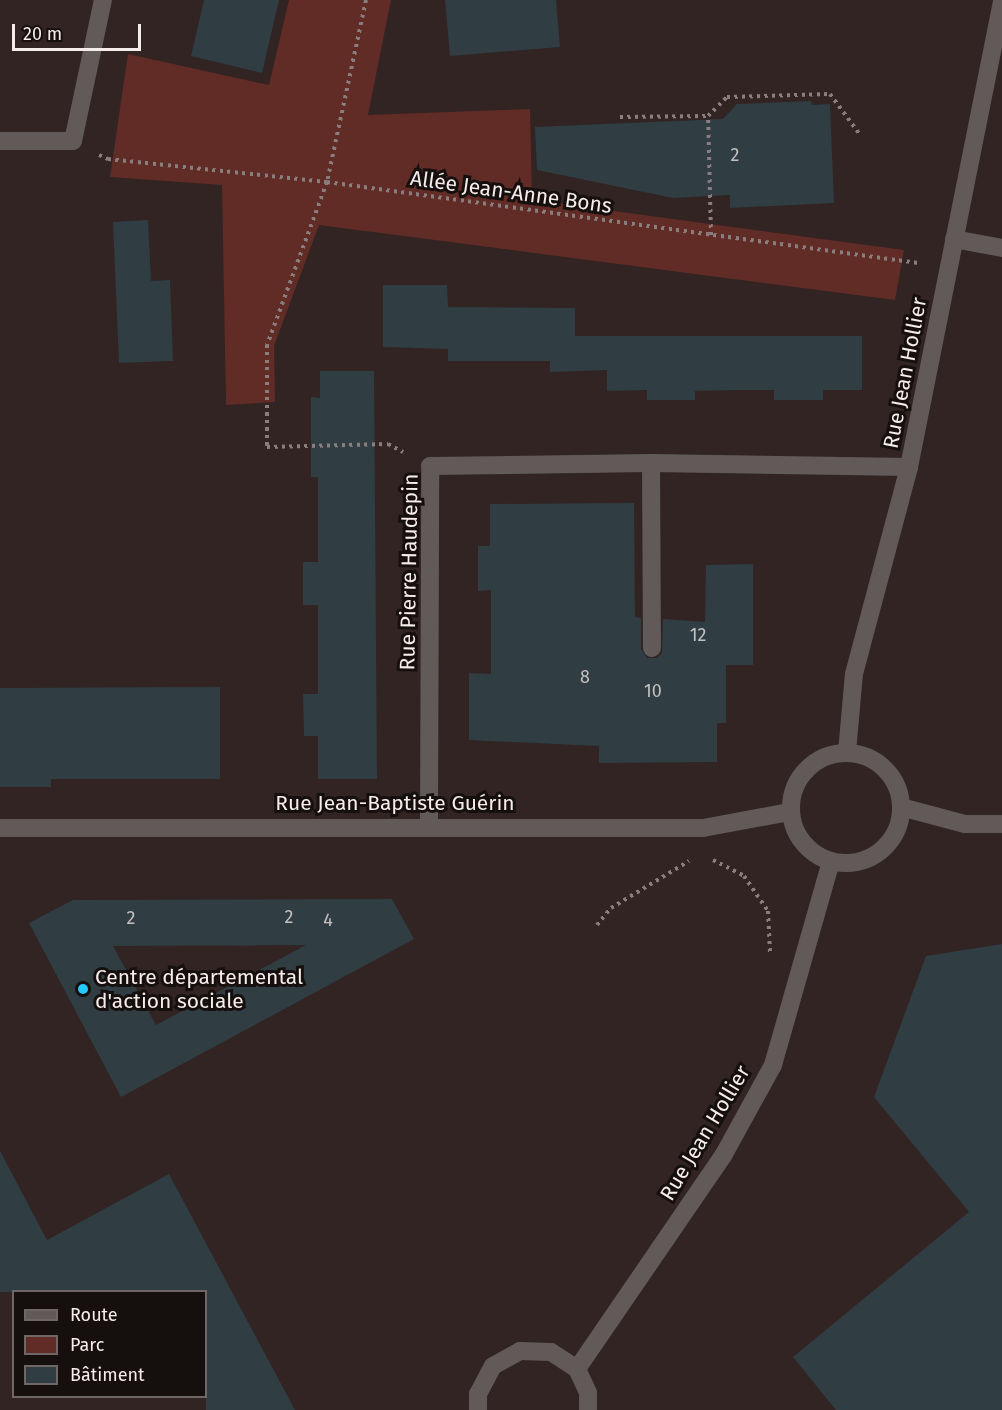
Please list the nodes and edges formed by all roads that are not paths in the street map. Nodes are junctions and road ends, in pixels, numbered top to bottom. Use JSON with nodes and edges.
{"nodes":[{"id":1,"x":103,"y":0,"type":"edge"},
{"id":2,"x":1002,"y":1,"type":"edge"},
{"id":3,"x":0,"y":141,"type":"edge"},
{"id":4,"x":954,"y":239,"type":"junction"},
{"id":5,"x":1002,"y":248,"type":"edge"},
{"id":6,"x":651,"y":463,"type":"junction"},
{"id":7,"x":909,"y":466,"type":"junction"},
{"id":8,"x":652,"y":648,"type":"dead end"},
{"id":9,"x":847,"y":752,"type":"junction"},
{"id":10,"x":901,"y":807,"type":"junction"},
{"id":11,"x":789,"y":813,"type":"junction"},
{"id":12,"x":1002,"y":824,"type":"edge"},
{"id":13,"x":429,"y":825,"type":"junction"},
{"id":14,"x":0,"y":828,"type":"edge"},
{"id":15,"x":831,"y":862,"type":"junction"},
{"id":16,"x":577,"y":1369,"type":"junction"},
{"id":17,"x":478,"y":1410,"type":"edge"},
{"id":18,"x":588,"y":1410,"type":"edge"}],
"edges":[{"from":1,"to":3,"type":"street"},
{"from":2,"to":4,"type":"street","name":"Rue Jean Hollier"},
{"from":4,"to":5,"type":"street"},
{"from":4,"to":7,"type":"street","name":"Rue Jean Hollier"},
{"from":6,"to":7,"type":"street","name":"Rue Pierre Haudepin"},
{"from":6,"to":8,"type":"street"},
{"from":6,"to":13,"type":"street","name":"Rue Pierre Haudepin"},
{"from":7,"to":9,"type":"street","name":"Rue Jean Hollier"},
{"from":9,"to":10,"type":"street"},
{"from":9,"to":11,"type":"street"},
{"from":10,"to":12,"type":"street"},
{"from":10,"to":15,"type":"street"},
{"from":11,"to":13,"type":"street","name":"Rue Jean-Baptiste Guérin"},
{"from":11,"to":15,"type":"street"},
{"from":13,"to":14,"type":"street","name":"Rue Jean-Baptiste Guérin"},
{"from":15,"to":16,"type":"street","name":"Rue Jean Hollier"},
{"from":16,"to":17,"type":"street"},
{"from":16,"to":18,"type":"street"}]}
